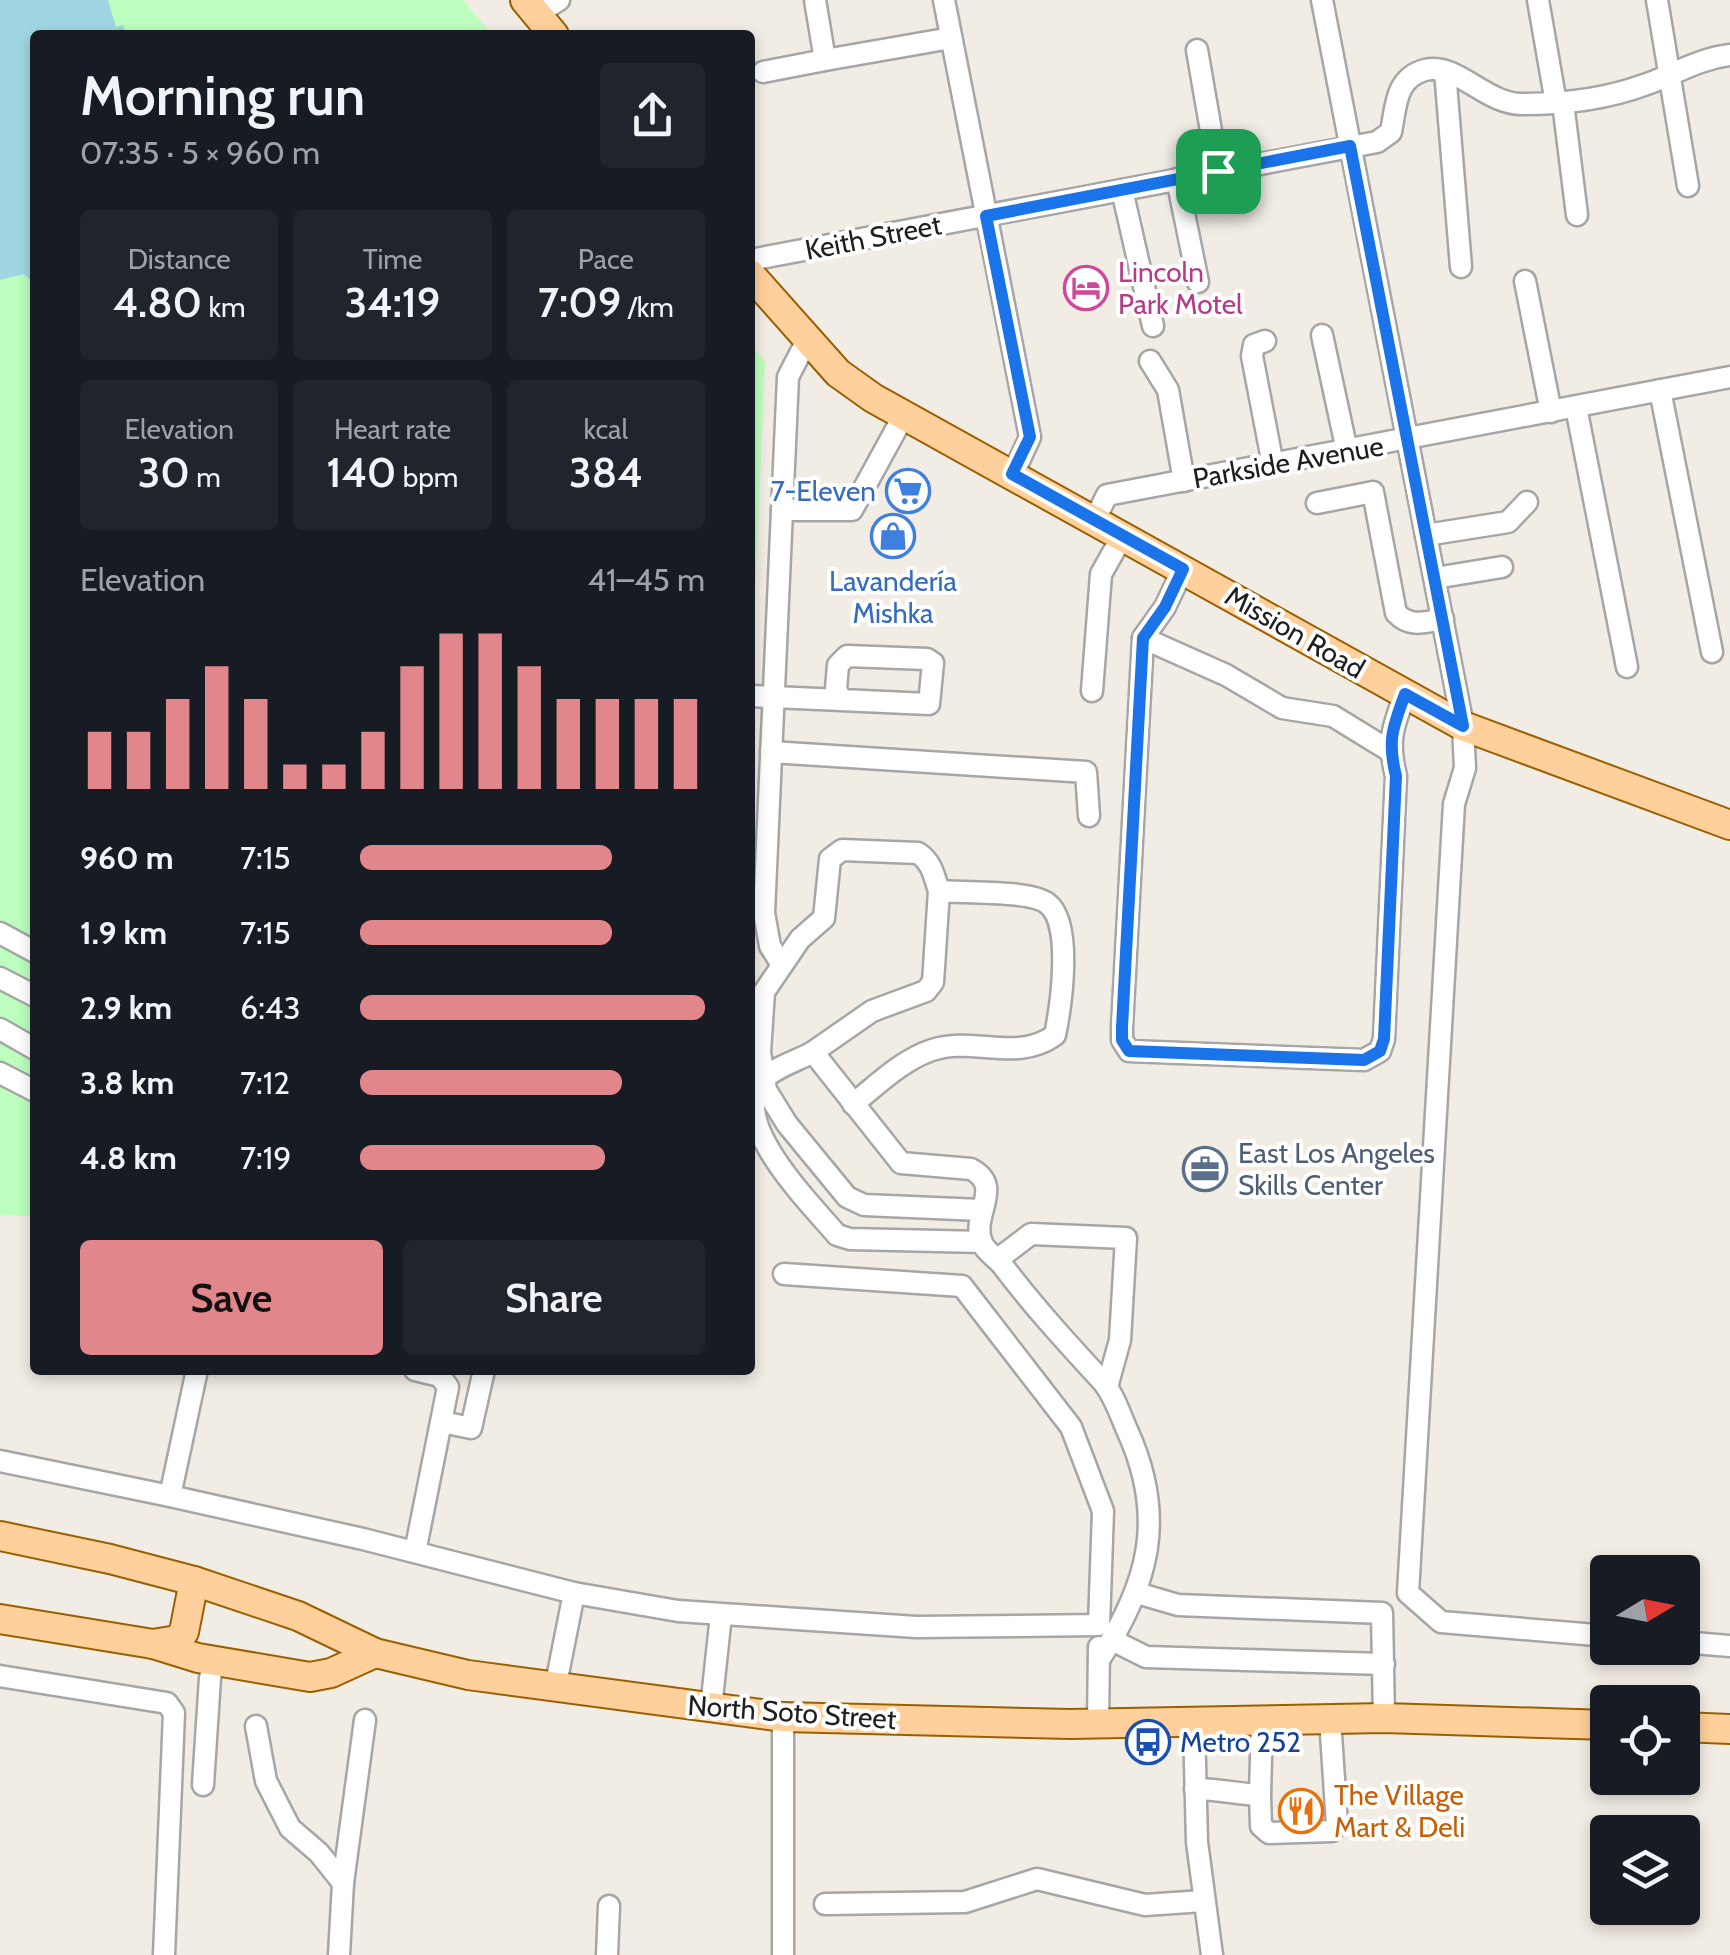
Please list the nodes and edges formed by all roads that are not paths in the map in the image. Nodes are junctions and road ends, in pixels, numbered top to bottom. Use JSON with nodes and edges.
{"nodes":[{"id":1,"x":815,"y":0,"type":"edge"},
{"id":2,"x":944,"y":0,"type":"edge"},
{"id":3,"x":1322,"y":0,"type":"edge"},
{"id":4,"x":1538,"y":0,"type":"edge"},
{"id":5,"x":1657,"y":0,"type":"edge"},
{"id":6,"x":952,"y":38,"type":"junction"},
{"id":7,"x":1197,"y":50,"type":"dead end"},
{"id":8,"x":1730,"y":55,"type":"edge"},
{"id":9,"x":826,"y":60,"type":"junction"},
{"id":10,"x":1445,"y":71,"type":"junction"},
{"id":11,"x":762,"y":72,"type":"dead end"},
{"id":12,"x":1669,"y":74,"type":"junction"},
{"id":13,"x":1559,"y":103,"type":"junction"},
{"id":14,"x":1350,"y":146,"type":"junction"},
{"id":15,"x":1218,"y":171,"type":"junction"},
{"id":16,"x":1177,"y":179,"type":"junction"},
{"id":17,"x":1688,"y":186,"type":"dead end"},
{"id":18,"x":1122,"y":190,"type":"junction"},
{"id":19,"x":1577,"y":215,"type":"dead end"},
{"id":20,"x":986,"y":216,"type":"junction"},
{"id":21,"x":755,"y":259,"type":"edge"},
{"id":22,"x":1461,"y":267,"type":"dead end"},
{"id":23,"x":755,"y":280,"type":"edge"},
{"id":24,"x":1525,"y":280,"type":"dead end"},
{"id":25,"x":1198,"y":282,"type":"dead end"},
{"id":26,"x":1153,"y":326,"type":"dead end"},
{"id":27,"x":1322,"y":335,"type":"dead end"},
{"id":28,"x":806,"y":340,"type":"junction"},
{"id":29,"x":1265,"y":341,"type":"dead end"},
{"id":30,"x":1150,"y":360,"type":"dead end"},
{"id":31,"x":1730,"y":376,"type":"edge"},
{"id":32,"x":1660,"y":390,"type":"junction"},
{"id":33,"x":1576,"y":407,"type":"junction"},
{"id":34,"x":1551,"y":412,"type":"junction"},
{"id":35,"x":904,"y":415,"type":"junction"},
{"id":36,"x":1408,"y":440,"type":"junction"},
{"id":37,"x":1347,"y":452,"type":"junction"},
{"id":38,"x":1272,"y":465,"type":"junction"},
{"id":39,"x":1012,"y":474,"type":"junction"},
{"id":40,"x":1184,"y":481,"type":"junction"},
{"id":41,"x":1527,"y":502,"type":"dead end"},
{"id":42,"x":1316,"y":503,"type":"dead end"},
{"id":43,"x":782,"y":510,"type":"junction"},
{"id":44,"x":1095,"y":519,"type":"junction"},
{"id":45,"x":1123,"y":535,"type":"junction"},
{"id":46,"x":1426,"y":535,"type":"junction"},
{"id":47,"x":1502,"y":567,"type":"dead end"},
{"id":48,"x":1183,"y":569,"type":"junction"},
{"id":49,"x":1434,"y":578,"type":"junction"},
{"id":50,"x":1443,"y":619,"type":"junction"},
{"id":51,"x":1143,"y":638,"type":"junction"},
{"id":52,"x":1712,"y":652,"type":"dead end"},
{"id":53,"x":1626,"y":667,"type":"dead end"},
{"id":54,"x":1092,"y":691,"type":"dead end"},
{"id":55,"x":1405,"y":694,"type":"junction"},
{"id":56,"x":755,"y":696,"type":"edge"},
{"id":57,"x":773,"y":698,"type":"junction"},
{"id":58,"x":841,"y":700,"type":"junction"},
{"id":59,"x":1463,"y":726,"type":"junction"},
{"id":60,"x":1390,"y":751,"type":"junction"},
{"id":61,"x":771,"y":752,"type":"junction"},
{"id":62,"x":1089,"y":816,"type":"dead end"},
{"id":63,"x":1730,"y":825,"type":"edge"},
{"id":64,"x":938,"y":891,"type":"junction"},
{"id":65,"x":0,"y":934,"type":"edge"},
{"id":66,"x":30,"y":949,"type":"edge"},
{"id":67,"x":782,"y":965,"type":"junction"},
{"id":68,"x":0,"y":978,"type":"edge"},
{"id":69,"x":30,"y":993,"type":"edge"},
{"id":70,"x":0,"y":1029,"type":"edge"},
{"id":71,"x":30,"y":1046,"type":"edge"},
{"id":72,"x":813,"y":1052,"type":"junction"},
{"id":73,"x":0,"y":1073,"type":"edge"},
{"id":74,"x":764,"y":1078,"type":"junction"},
{"id":75,"x":30,"y":1088,"type":"edge"},
{"id":76,"x":755,"y":1098,"type":"edge"},
{"id":77,"x":853,"y":1104,"type":"junction"},
{"id":78,"x":755,"y":1115,"type":"edge"},
{"id":79,"x":981,"y":1210,"type":"junction"},
{"id":80,"x":982,"y":1242,"type":"junction"},
{"id":81,"x":998,"y":1259,"type":"junction"},
{"id":82,"x":784,"y":1274,"type":"dead end"},
{"id":83,"x":196,"y":1375,"type":"edge"},
{"id":84,"x":430,"y":1375,"type":"edge"},
{"id":85,"x":483,"y":1375,"type":"edge"},
{"id":86,"x":1108,"y":1387,"type":"junction"},
{"id":87,"x":442,"y":1422,"type":"junction"},
{"id":88,"x":0,"y":1460,"type":"edge"},
{"id":89,"x":170,"y":1496,"type":"junction"},
{"id":90,"x":0,"y":1536,"type":"edge"},
{"id":91,"x":414,"y":1552,"type":"junction"},
{"id":92,"x":194,"y":1581,"type":"junction"},
{"id":93,"x":1137,"y":1593,"type":"junction"},
{"id":94,"x":574,"y":1594,"type":"junction"},
{"id":95,"x":720,"y":1615,"type":"junction"},
{"id":96,"x":0,"y":1620,"type":"edge"},
{"id":97,"x":1106,"y":1632,"type":"junction"},
{"id":98,"x":1590,"y":1634,"type":"edge"},
{"id":99,"x":153,"y":1644,"type":"junction"},
{"id":100,"x":1700,"y":1644,"type":"edge"},
{"id":101,"x":1730,"y":1646,"type":"edge"},
{"id":102,"x":375,"y":1653,"type":"junction"},
{"id":103,"x":214,"y":1661,"type":"junction"},
{"id":104,"x":1384,"y":1664,"type":"junction"},
{"id":105,"x":0,"y":1676,"type":"edge"},
{"id":106,"x":555,"y":1689,"type":"junction"},
{"id":107,"x":712,"y":1708,"type":"junction"},
{"id":108,"x":783,"y":1717,"type":"junction"},
{"id":109,"x":1384,"y":1718,"type":"junction"},
{"id":110,"x":1330,"y":1719,"type":"junction"},
{"id":111,"x":364,"y":1720,"type":"dead end"},
{"id":112,"x":1262,"y":1722,"type":"junction"},
{"id":113,"x":1098,"y":1724,"type":"junction"},
{"id":114,"x":1194,"y":1724,"type":"junction"},
{"id":115,"x":1590,"y":1724,"type":"edge"},
{"id":116,"x":256,"y":1726,"type":"dead end"},
{"id":117,"x":1700,"y":1728,"type":"edge"},
{"id":118,"x":1730,"y":1729,"type":"edge"},
{"id":119,"x":203,"y":1785,"type":"dead end"},
{"id":120,"x":1195,"y":1789,"type":"junction"},
{"id":121,"x":1260,"y":1795,"type":"junction"},
{"id":122,"x":343,"y":1882,"type":"junction"},
{"id":123,"x":1203,"y":1901,"type":"junction"},
{"id":124,"x":825,"y":1904,"type":"dead end"},
{"id":125,"x":610,"y":1906,"type":"dead end"},
{"id":126,"x":164,"y":1955,"type":"edge"},
{"id":127,"x":339,"y":1955,"type":"edge"},
{"id":128,"x":607,"y":1955,"type":"edge"},
{"id":129,"x":783,"y":1955,"type":"edge"},
{"id":130,"x":1212,"y":1955,"type":"edge"}],
"edges":[{"from":1,"to":9,"type":"street"},
{"from":2,"to":6,"type":"street"},
{"from":3,"to":14,"type":"street"},
{"from":4,"to":13,"type":"street"},
{"from":5,"to":12,"type":"street"},
{"from":6,"to":9,"type":"street"},
{"from":6,"to":20,"type":"street"},
{"from":7,"to":15,"type":"street"},
{"from":8,"to":12,"type":"street"},
{"from":9,"to":11,"type":"street"},
{"from":10,"to":13,"type":"street"},
{"from":10,"to":14,"type":"street","name":"Keith Street"},
{"from":10,"to":22,"type":"street"},
{"from":12,"to":13,"type":"street"},
{"from":12,"to":17,"type":"street"},
{"from":13,"to":19,"type":"street"},
{"from":14,"to":15,"type":"street","name":"Keith Street"},
{"from":14,"to":36,"type":"street"},
{"from":15,"to":16,"type":"street","name":"Keith Street"},
{"from":16,"to":18,"type":"street","name":"Keith Street"},
{"from":16,"to":25,"type":"street"},
{"from":18,"to":20,"type":"street","name":"Keith Street"},
{"from":18,"to":26,"type":"street"},
{"from":20,"to":21,"type":"street","name":"Keith Street"},
{"from":20,"to":39,"type":"street"},
{"from":23,"to":28,"type":"main road","name":"Mission Road"},
{"from":24,"to":34,"type":"street"},
{"from":27,"to":37,"type":"street"},
{"from":28,"to":35,"type":"main road","name":"Mission Road"},
{"from":28,"to":43,"type":"street"},
{"from":29,"to":38,"type":"street"},
{"from":30,"to":40,"type":"street"},
{"from":31,"to":32,"type":"street","name":"Parkside Avenue"},
{"from":32,"to":33,"type":"street","name":"Parkside Avenue"},
{"from":32,"to":52,"type":"street"},
{"from":33,"to":34,"type":"street","name":"Parkside Avenue"},
{"from":33,"to":53,"type":"street"},
{"from":34,"to":36,"type":"street","name":"Parkside Avenue"},
{"from":35,"to":39,"type":"main road","name":"Mission Road"},
{"from":35,"to":43,"type":"street"},
{"from":36,"to":37,"type":"street","name":"Parkside Avenue"},
{"from":36,"to":46,"type":"street"},
{"from":37,"to":38,"type":"street","name":"Parkside Avenue"},
{"from":38,"to":40,"type":"street","name":"Parkside Avenue"},
{"from":39,"to":44,"type":"main road","name":"Mission Road"},
{"from":40,"to":44,"type":"street","name":"Parkside Avenue"},
{"from":41,"to":46,"type":"street"},
{"from":42,"to":50,"type":"street"},
{"from":43,"to":57,"type":"street"},
{"from":44,"to":45,"type":"main road","name":"Mission Road"},
{"from":45,"to":48,"type":"main road","name":"Mission Road"},
{"from":45,"to":54,"type":"street"},
{"from":46,"to":49,"type":"street"},
{"from":47,"to":49,"type":"street"},
{"from":48,"to":51,"type":"street"},
{"from":48,"to":55,"type":"main road","name":"Mission Road"},
{"from":49,"to":50,"type":"street"},
{"from":50,"to":59,"type":"street"},
{"from":51,"to":60,"type":"street"},
{"from":51,"to":60,"type":"street"},
{"from":55,"to":59,"type":"main road","name":"Mission Road"},
{"from":55,"to":60,"type":"street"},
{"from":56,"to":57,"type":"street"},
{"from":57,"to":58,"type":"street"},
{"from":57,"to":61,"type":"street"},
{"from":58,"to":58,"type":"street"},
{"from":59,"to":63,"type":"main road","name":"Mission Road"},
{"from":59,"to":98,"type":"street"},
{"from":61,"to":62,"type":"street"},
{"from":61,"to":67,"type":"street"},
{"from":64,"to":67,"type":"street"},
{"from":64,"to":72,"type":"street"},
{"from":64,"to":77,"type":"street"},
{"from":65,"to":66,"type":"street"},
{"from":67,"to":74,"type":"street"},
{"from":68,"to":69,"type":"street"},
{"from":70,"to":71,"type":"street"},
{"from":72,"to":74,"type":"street"},
{"from":72,"to":77,"type":"street"},
{"from":73,"to":75,"type":"street"},
{"from":74,"to":76,"type":"street"},
{"from":74,"to":79,"type":"street"},
{"from":77,"to":79,"type":"street"},
{"from":78,"to":80,"type":"street"},
{"from":79,"to":80,"type":"street"},
{"from":80,"to":81,"type":"street"},
{"from":81,"to":86,"type":"street"},
{"from":81,"to":86,"type":"street"},
{"from":82,"to":97,"type":"street"},
{"from":83,"to":89,"type":"street"},
{"from":84,"to":87,"type":"street"},
{"from":85,"to":87,"type":"street"},
{"from":86,"to":93,"type":"street"},
{"from":87,"to":91,"type":"street"},
{"from":88,"to":89,"type":"street"},
{"from":89,"to":91,"type":"street"},
{"from":90,"to":92,"type":"main road","name":"North Soto Street"},
{"from":91,"to":94,"type":"street"},
{"from":92,"to":99,"type":"main road"},
{"from":92,"to":102,"type":"main road","name":"North Soto Street"},
{"from":93,"to":97,"type":"street"},
{"from":93,"to":104,"type":"street"},
{"from":94,"to":95,"type":"street"},
{"from":94,"to":106,"type":"street"},
{"from":95,"to":97,"type":"street"},
{"from":95,"to":107,"type":"street"},
{"from":96,"to":99,"type":"main road"},
{"from":97,"to":104,"type":"street"},
{"from":97,"to":113,"type":"street"},
{"from":99,"to":103,"type":"main road"},
{"from":100,"to":101,"type":"street"},
{"from":102,"to":103,"type":"main road"},
{"from":102,"to":106,"type":"main road","name":"North Soto Street"},
{"from":103,"to":119,"type":"street"},
{"from":104,"to":109,"type":"street"},
{"from":105,"to":126,"type":"street"},
{"from":106,"to":107,"type":"main road","name":"North Soto Street"},
{"from":107,"to":108,"type":"main road","name":"North Soto Street"},
{"from":108,"to":113,"type":"main road","name":"North Soto Street"},
{"from":108,"to":129,"type":"street"},
{"from":109,"to":110,"type":"main road","name":"North Soto Street"},
{"from":109,"to":115,"type":"main road","name":"North Soto Street"},
{"from":110,"to":112,"type":"main road","name":"North Soto Street"},
{"from":110,"to":121,"type":"street"},
{"from":111,"to":122,"type":"street"},
{"from":112,"to":114,"type":"main road","name":"North Soto Street"},
{"from":112,"to":121,"type":"street"},
{"from":113,"to":114,"type":"main road","name":"North Soto Street"},
{"from":114,"to":120,"type":"street"},
{"from":116,"to":122,"type":"street"},
{"from":117,"to":118,"type":"main road"},
{"from":120,"to":121,"type":"street"},
{"from":120,"to":123,"type":"street"},
{"from":122,"to":127,"type":"street"},
{"from":123,"to":124,"type":"street"},
{"from":123,"to":130,"type":"street"},
{"from":125,"to":128,"type":"street"}]}
